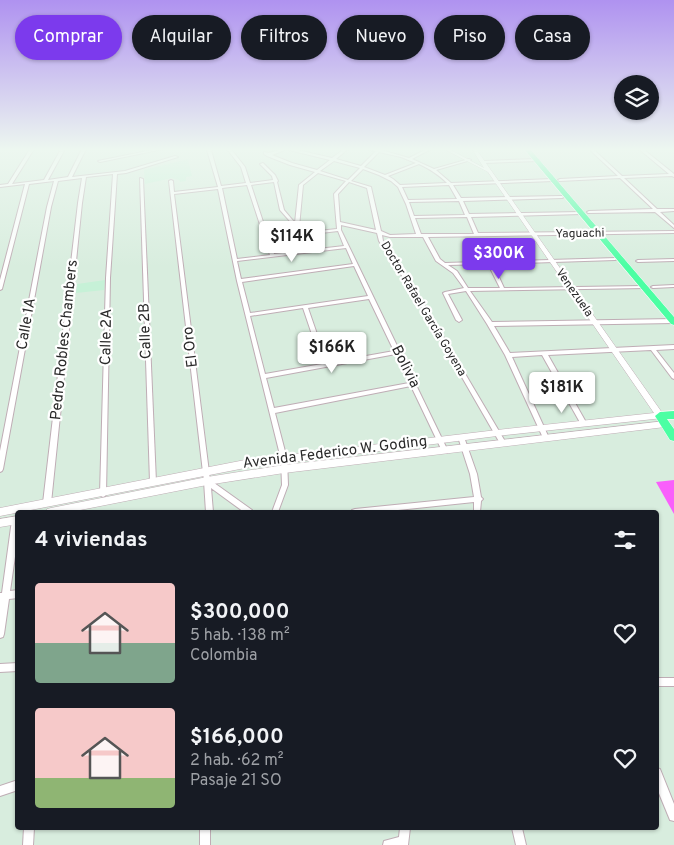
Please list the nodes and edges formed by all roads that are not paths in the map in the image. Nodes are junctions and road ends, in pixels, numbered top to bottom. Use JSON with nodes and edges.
{"nodes":[{"id":1,"x":26,"y":188,"type":"edge"},
{"id":2,"x":54,"y":188,"type":"edge"},
{"id":3,"x":83,"y":188,"type":"edge"},
{"id":4,"x":114,"y":188,"type":"edge"},
{"id":5,"x":141,"y":188,"type":"edge"},
{"id":6,"x":172,"y":188,"type":"edge"},
{"id":7,"x":216,"y":188,"type":"edge"},
{"id":8,"x":220,"y":188,"type":"edge"},
{"id":9,"x":250,"y":188,"type":"edge"},
{"id":10,"x":278,"y":188,"type":"edge"},
{"id":11,"x":301,"y":188,"type":"edge"},
{"id":12,"x":342,"y":188,"type":"edge"},
{"id":13,"x":369,"y":188,"type":"edge"},
{"id":14,"x":399,"y":188,"type":"edge"},
{"id":15,"x":451,"y":188,"type":"edge"},
{"id":16,"x":502,"y":188,"type":"edge"},
{"id":17,"x":564,"y":188,"type":"edge"},
{"id":18,"x":633,"y":188,"type":"edge"},
{"id":19,"x":172,"y":193,"type":"junction"},
{"id":20,"x":562,"y":197,"type":"dead end"},
{"id":21,"x":509,"y":198,"type":"junction"},
{"id":22,"x":458,"y":200,"type":"junction"},
{"id":23,"x":406,"y":201,"type":"junction"},
{"id":24,"x":674,"y":210,"type":"edge"},
{"id":25,"x":657,"y":211,"type":"junction"},
{"id":26,"x":585,"y":212,"type":"junction"},
{"id":27,"x":520,"y":214,"type":"junction"},
{"id":28,"x":468,"y":216,"type":"junction"},
{"id":29,"x":412,"y":217,"type":"junction"},
{"id":30,"x":339,"y":223,"type":"junction"},
{"id":31,"x":297,"y":227,"type":"junction"},
{"id":32,"x":674,"y":227,"type":"edge"},
{"id":33,"x":339,"y":230,"type":"junction"},
{"id":34,"x":674,"y":232,"type":"edge"},
{"id":35,"x":602,"y":233,"type":"junction"},
{"id":36,"x":380,"y":234,"type":"junction"},
{"id":37,"x":534,"y":234,"type":"junction"},
{"id":38,"x":298,"y":235,"type":"junction"},
{"id":39,"x":477,"y":235,"type":"junction"},
{"id":40,"x":390,"y":236,"type":"junction"},
{"id":41,"x":422,"y":236,"type":"junction"},
{"id":42,"x":267,"y":238,"type":"junction"},
{"id":43,"x":381,"y":241,"type":"junction"},
{"id":44,"x":346,"y":247,"type":"junction"},
{"id":45,"x":8,"y":256,"type":"junction"},
{"id":46,"x":272,"y":256,"type":"junction"},
{"id":47,"x":0,"y":259,"type":"edge"},
{"id":48,"x":615,"y":259,"type":"dead end"},
{"id":49,"x":236,"y":260,"type":"junction"},
{"id":50,"x":674,"y":260,"type":"edge"},
{"id":51,"x":638,"y":261,"type":"dead end"},
{"id":52,"x":553,"y":262,"type":"junction"},
{"id":53,"x":490,"y":263,"type":"junction"},
{"id":54,"x":442,"y":264,"type":"junction"},
{"id":55,"x":354,"y":265,"type":"junction"},
{"id":56,"x":239,"y":281,"type":"junction"},
{"id":57,"x":674,"y":286,"type":"edge"},
{"id":58,"x":648,"y":287,"type":"junction"},
{"id":59,"x":571,"y":288,"type":"junction"},
{"id":60,"x":0,"y":289,"type":"edge"},
{"id":61,"x":467,"y":290,"type":"junction"},
{"id":62,"x":503,"y":290,"type":"junction"},
{"id":63,"x":370,"y":297,"type":"junction"},
{"id":64,"x":305,"y":307,"type":"junction"},
{"id":65,"x":674,"y":311,"type":"edge"},
{"id":66,"x":248,"y":315,"type":"junction"},
{"id":67,"x":458,"y":320,"type":"dead end"},
{"id":68,"x":674,"y":321,"type":"edge"},
{"id":69,"x":595,"y":322,"type":"junction"},
{"id":70,"x":490,"y":324,"type":"junction"},
{"id":71,"x":674,"y":347,"type":"edge"},
{"id":72,"x":652,"y":348,"type":"junction"},
{"id":73,"x":614,"y":350,"type":"junction"},
{"id":74,"x":397,"y":352,"type":"junction"},
{"id":75,"x":544,"y":353,"type":"junction"},
{"id":76,"x":508,"y":355,"type":"junction"},
{"id":77,"x":325,"y":365,"type":"junction"},
{"id":78,"x":264,"y":376,"type":"junction"},
{"id":79,"x":674,"y":377,"type":"edge"},
{"id":80,"x":413,"y":384,"type":"junction"},
{"id":81,"x":272,"y":411,"type":"junction"},
{"id":82,"x":674,"y":415,"type":"edge"},
{"id":83,"x":666,"y":421,"type":"edge"},
{"id":84,"x":584,"y":424,"type":"junction"},
{"id":85,"x":542,"y":428,"type":"junction"},
{"id":86,"x":497,"y":433,"type":"junction"},
{"id":87,"x":674,"y":437,"type":"edge"},
{"id":88,"x":461,"y":438,"type":"junction"},
{"id":89,"x":546,"y":438,"type":"junction"},
{"id":90,"x":440,"y":440,"type":"junction"},
{"id":91,"x":503,"y":443,"type":"junction"},
{"id":92,"x":465,"y":448,"type":"junction"},
{"id":93,"x":445,"y":451,"type":"junction"},
{"id":94,"x":284,"y":464,"type":"junction"},
{"id":95,"x":0,"y":469,"type":"edge"},
{"id":96,"x":207,"y":476,"type":"junction"},
{"id":97,"x":153,"y":482,"type":"junction"},
{"id":98,"x":103,"y":497,"type":"junction"},
{"id":99,"x":479,"y":499,"type":"junction"},
{"id":100,"x":46,"y":503,"type":"junction"},
{"id":101,"x":59,"y":510,"type":"edge"},
{"id":102,"x":209,"y":510,"type":"edge"},
{"id":103,"x":247,"y":510,"type":"edge"},
{"id":104,"x":276,"y":510,"type":"edge"},
{"id":105,"x":376,"y":510,"type":"edge"},
{"id":106,"x":478,"y":510,"type":"edge"},
{"id":107,"x":0,"y":512,"type":"edge"},
{"id":108,"x":15,"y":520,"type":"edge"},
{"id":109,"x":0,"y":523,"type":"edge"},
{"id":110,"x":15,"y":531,"type":"edge"},
{"id":111,"x":3,"y":597,"type":"edge"},
{"id":112,"x":0,"y":634,"type":"edge"},
{"id":113,"x":15,"y":667,"type":"edge"},
{"id":114,"x":0,"y":668,"type":"edge"},
{"id":115,"x":659,"y":682,"type":"edge"},
{"id":116,"x":674,"y":682,"type":"edge"},
{"id":117,"x":659,"y":780,"type":"edge"},
{"id":118,"x":15,"y":786,"type":"edge"},
{"id":119,"x":0,"y":791,"type":"edge"},
{"id":120,"x":674,"y":816,"type":"edge"},
{"id":121,"x":29,"y":830,"type":"edge"},
{"id":122,"x":204,"y":830,"type":"edge"},
{"id":123,"x":405,"y":830,"type":"edge"},
{"id":124,"x":517,"y":830,"type":"edge"},
{"id":125,"x":403,"y":843,"type":"edge"},
{"id":126,"x":28,"y":845,"type":"edge"},
{"id":127,"x":205,"y":845,"type":"edge"},
{"id":128,"x":388,"y":845,"type":"edge"},
{"id":129,"x":521,"y":845,"type":"edge"}],
"edges":[{"from":1,"to":45,"type":"street"},
{"from":2,"to":95,"type":"street","name":"Calle 1A"},
{"from":3,"to":100,"type":"street","name":"Pedro Robles Chambers"},
{"from":4,"to":98,"type":"street","name":"Calle 2A"},
{"from":5,"to":97,"type":"street","name":"Calle 2B"},
{"from":6,"to":19,"type":"street","name":"El Oro"},
{"from":7,"to":19,"type":"street"},
{"from":8,"to":49,"type":"street"},
{"from":9,"to":42,"type":"street"},
{"from":10,"to":31,"type":"street"},
{"from":11,"to":31,"type":"street"},
{"from":12,"to":30,"type":"street"},
{"from":13,"to":36,"type":"street","name":"Doctor Rafael García Goyena"},
{"from":14,"to":23,"type":"street"},
{"from":15,"to":22,"type":"street"},
{"from":16,"to":21,"type":"street","name":"Venezuela"},
{"from":17,"to":26,"type":"main road"},
{"from":18,"to":25,"type":"street"},
{"from":19,"to":96,"type":"street","name":"El Oro"},
{"from":20,"to":21,"type":"street"},
{"from":21,"to":22,"type":"street"},
{"from":21,"to":27,"type":"street","name":"Venezuela"},
{"from":22,"to":23,"type":"street"},
{"from":22,"to":28,"type":"street"},
{"from":23,"to":29,"type":"street"},
{"from":24,"to":25,"type":"street"},
{"from":25,"to":26,"type":"street"},
{"from":25,"to":32,"type":"street"},
{"from":26,"to":27,"type":"street"},
{"from":26,"to":35,"type":"main road"},
{"from":27,"to":28,"type":"street"},
{"from":27,"to":37,"type":"street","name":"Venezuela"},
{"from":28,"to":29,"type":"street"},
{"from":28,"to":39,"type":"street"},
{"from":29,"to":41,"type":"street"},
{"from":30,"to":33,"type":"street"},
{"from":30,"to":36,"type":"street","name":"Yaguachi"},
{"from":31,"to":38,"type":"street"},
{"from":33,"to":38,"type":"street"},
{"from":33,"to":44,"type":"street","name":"Bolivia"},
{"from":34,"to":35,"type":"street","name":"Yaguachi"},
{"from":35,"to":37,"type":"street","name":"Yaguachi"},
{"from":35,"to":58,"type":"main road"},
{"from":36,"to":40,"type":"street","name":"Yaguachi"},
{"from":36,"to":43,"type":"street","name":"Doctor Rafael García Goyena"},
{"from":37,"to":39,"type":"street","name":"Yaguachi"},
{"from":37,"to":52,"type":"street","name":"Venezuela"},
{"from":38,"to":42,"type":"street"},
{"from":39,"to":41,"type":"street","name":"Yaguachi"},
{"from":40,"to":41,"type":"street","name":"Yaguachi"},
{"from":40,"to":43,"type":"street"},
{"from":41,"to":54,"type":"street"},
{"from":42,"to":46,"type":"street"},
{"from":43,"to":86,"type":"street","name":"Doctor Rafael García Goyena"},
{"from":44,"to":46,"type":"street"},
{"from":44,"to":55,"type":"street","name":"Bolivia"},
{"from":45,"to":47,"type":"street"},
{"from":45,"to":60,"type":"street"},
{"from":46,"to":49,"type":"street"},
{"from":48,"to":52,"type":"street"},
{"from":49,"to":56,"type":"street"},
{"from":50,"to":51,"type":"street"},
{"from":52,"to":53,"type":"street"},
{"from":52,"to":59,"type":"street","name":"Venezuela"},
{"from":53,"to":54,"type":"street"},
{"from":53,"to":62,"type":"street"},
{"from":54,"to":61,"type":"street"},
{"from":55,"to":56,"type":"street"},
{"from":55,"to":63,"type":"street","name":"Bolivia"},
{"from":56,"to":66,"type":"street"},
{"from":57,"to":58,"type":"street"},
{"from":58,"to":59,"type":"street"},
{"from":58,"to":65,"type":"main road"},
{"from":58,"to":68,"type":"main road"},
{"from":59,"to":62,"type":"street"},
{"from":59,"to":69,"type":"street","name":"Venezuela"},
{"from":61,"to":62,"type":"street"},
{"from":61,"to":67,"type":"street"},
{"from":61,"to":70,"type":"street"},
{"from":63,"to":64,"type":"street"},
{"from":63,"to":74,"type":"street","name":"Bolivia"},
{"from":64,"to":66,"type":"street"},
{"from":64,"to":77,"type":"street"},
{"from":66,"to":78,"type":"street"},
{"from":68,"to":69,"type":"street"},
{"from":69,"to":70,"type":"street"},
{"from":69,"to":73,"type":"street","name":"Venezuela"},
{"from":70,"to":76,"type":"street"},
{"from":71,"to":72,"type":"street"},
{"from":72,"to":73,"type":"street"},
{"from":72,"to":79,"type":"street"},
{"from":73,"to":75,"type":"street"},
{"from":73,"to":83,"type":"street","name":"Venezuela"},
{"from":74,"to":77,"type":"street"},
{"from":74,"to":80,"type":"street","name":"Bolivia"},
{"from":75,"to":76,"type":"street"},
{"from":75,"to":84,"type":"street"},
{"from":76,"to":85,"type":"street"},
{"from":77,"to":78,"type":"street"},
{"from":78,"to":81,"type":"street"},
{"from":80,"to":81,"type":"street"},
{"from":80,"to":90,"type":"street","name":"Bolivia"},
{"from":81,"to":94,"type":"street"},
{"from":82,"to":83,"type":"main road","name":"Avenida Federico W. Goding"},
{"from":83,"to":84,"type":"street","name":"Avenida Federico W. Goding"},
{"from":83,"to":87,"type":"main road","name":"Venezuela"},
{"from":83,"to":89,"type":"street","name":"Avenida Federico W. Goding"},
{"from":84,"to":85,"type":"street","name":"Avenida Federico W. Goding"},
{"from":85,"to":86,"type":"street","name":"Avenida Federico W. Goding"},
{"from":85,"to":89,"type":"street"},
{"from":86,"to":88,"type":"street","name":"Avenida Federico W. Goding"},
{"from":86,"to":91,"type":"street","name":"Doctor Rafael García Goyena"},
{"from":88,"to":90,"type":"street","name":"Avenida Federico W. Goding"},
{"from":88,"to":92,"type":"street"},
{"from":89,"to":91,"type":"street","name":"Avenida Federico W. Goding"},
{"from":90,"to":93,"type":"street","name":"Bolivia"},
{"from":90,"to":94,"type":"street","name":"Avenida Federico W. Goding"},
{"from":91,"to":92,"type":"street","name":"Avenida Federico W. Goding"},
{"from":92,"to":93,"type":"street","name":"Avenida Federico W. Goding"},
{"from":92,"to":99,"type":"street"},
{"from":93,"to":94,"type":"street","name":"Avenida Federico W. Goding"},
{"from":94,"to":96,"type":"street","name":"Avenida Federico W. Goding"},
{"from":94,"to":104,"type":"street"},
{"from":96,"to":97,"type":"street","name":"Avenida Federico W. Goding"},
{"from":96,"to":98,"type":"street"},
{"from":96,"to":102,"type":"street","name":"El Oro"},
{"from":96,"to":103,"type":"street"},
{"from":97,"to":98,"type":"street","name":"Avenida Federico W. Goding"},
{"from":98,"to":100,"type":"street","name":"Avenida Federico W. Goding"},
{"from":98,"to":101,"type":"street","name":"Avenida Federico W. Goding"},
{"from":99,"to":105,"type":"street"},
{"from":99,"to":106,"type":"street"},
{"from":100,"to":107,"type":"street","name":"Avenida Federico W. Goding"},
{"from":108,"to":109,"type":"street"},
{"from":110,"to":111,"type":"street"},
{"from":111,"to":112,"type":"street"},
{"from":113,"to":114,"type":"street"},
{"from":115,"to":116,"type":"street"},
{"from":117,"to":120,"type":"street"},
{"from":118,"to":119,"type":"street"},
{"from":121,"to":126,"type":"street"},
{"from":122,"to":127,"type":"street"},
{"from":123,"to":125,"type":"street"},
{"from":124,"to":129,"type":"street"},
{"from":125,"to":128,"type":"street"}]}
